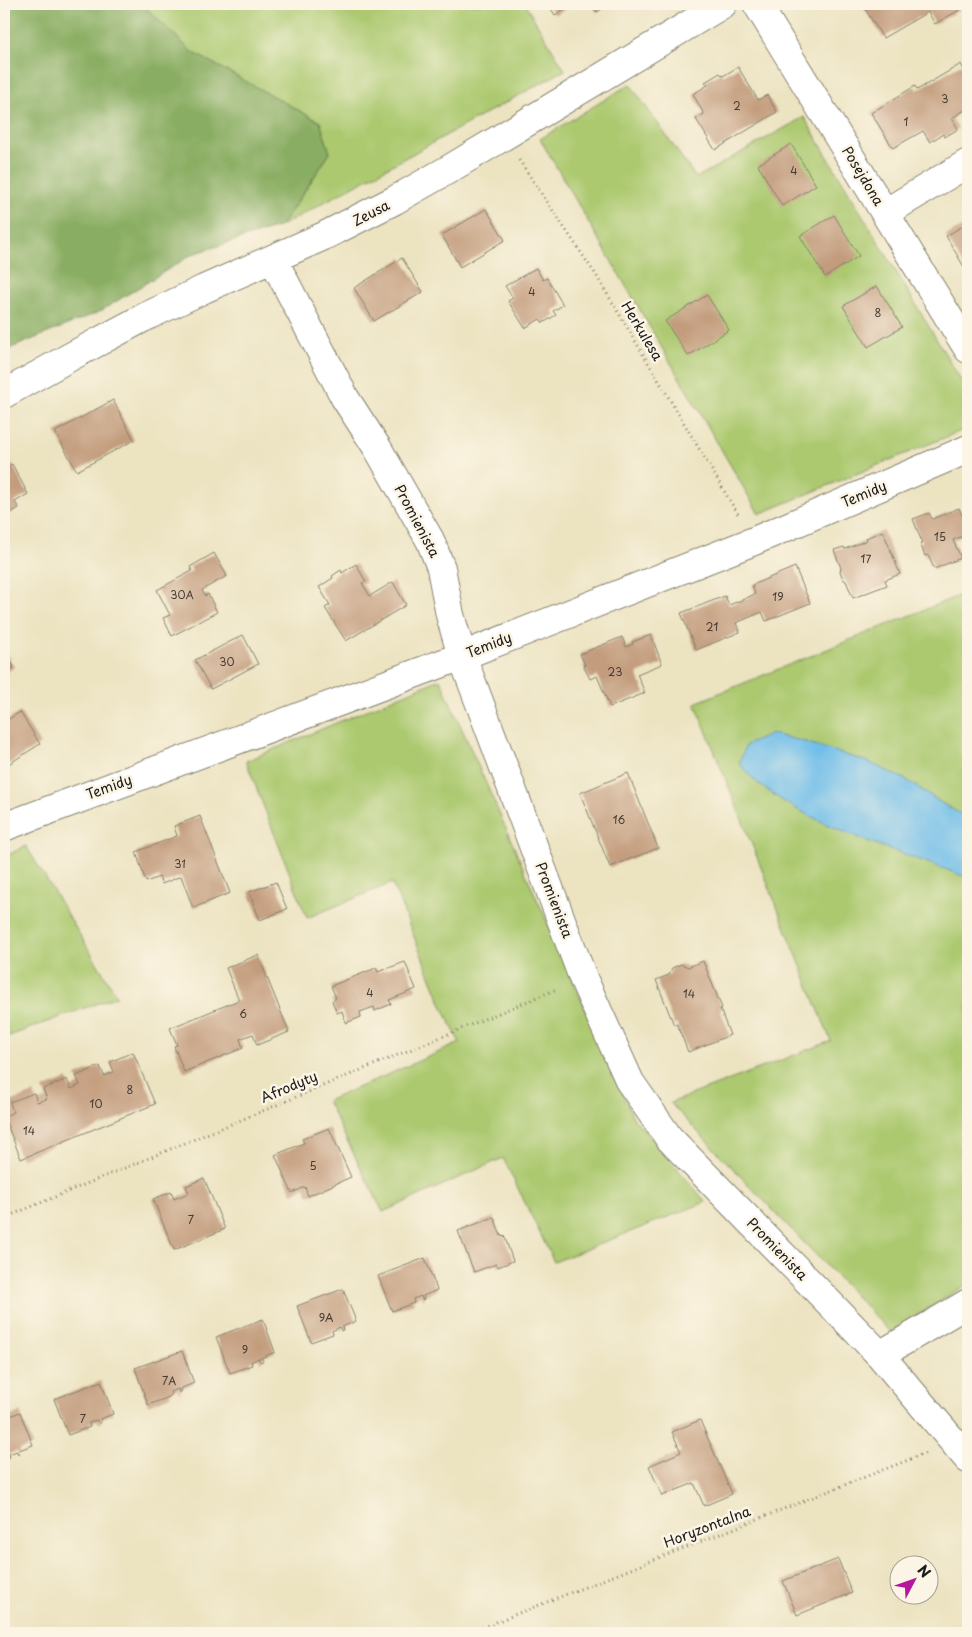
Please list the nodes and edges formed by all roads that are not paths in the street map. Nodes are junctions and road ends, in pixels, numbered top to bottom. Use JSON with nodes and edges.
{"nodes":[{"id":1,"x":722,"y":4,"type":"edge"},
{"id":2,"x":757,"y":4,"type":"edge"},
{"id":3,"x":968,"y":163,"type":"edge"},
{"id":4,"x":885,"y":213,"type":"junction"},
{"id":5,"x":273,"y":259,"type":"junction"},
{"id":6,"x":968,"y":349,"type":"edge"},
{"id":7,"x":4,"y":394,"type":"edge"},
{"id":8,"x":968,"y":450,"type":"edge"},
{"id":9,"x":462,"y":656,"type":"junction"},
{"id":10,"x":4,"y":827,"type":"edge"},
{"id":11,"x":968,"y":1303,"type":"edge"},
{"id":12,"x":880,"y":1355,"type":"junction"},
{"id":13,"x":961,"y":1450,"type":"edge"}],
"edges":[{"from":1,"to":5,"type":"street","name":"Zeusa"},
{"from":2,"to":4,"type":"street","name":"Posejdona"},
{"from":3,"to":4,"type":"street"},
{"from":4,"to":6,"type":"street","name":"Posejdona"},
{"from":5,"to":7,"type":"street","name":"Zeusa"},
{"from":5,"to":9,"type":"street","name":"Promienista"},
{"from":8,"to":9,"type":"street","name":"Temidy"},
{"from":9,"to":10,"type":"street","name":"Temidy"},
{"from":9,"to":12,"type":"street","name":"Promienista"},
{"from":11,"to":12,"type":"street"},
{"from":12,"to":13,"type":"street","name":"Promienista"}]}
